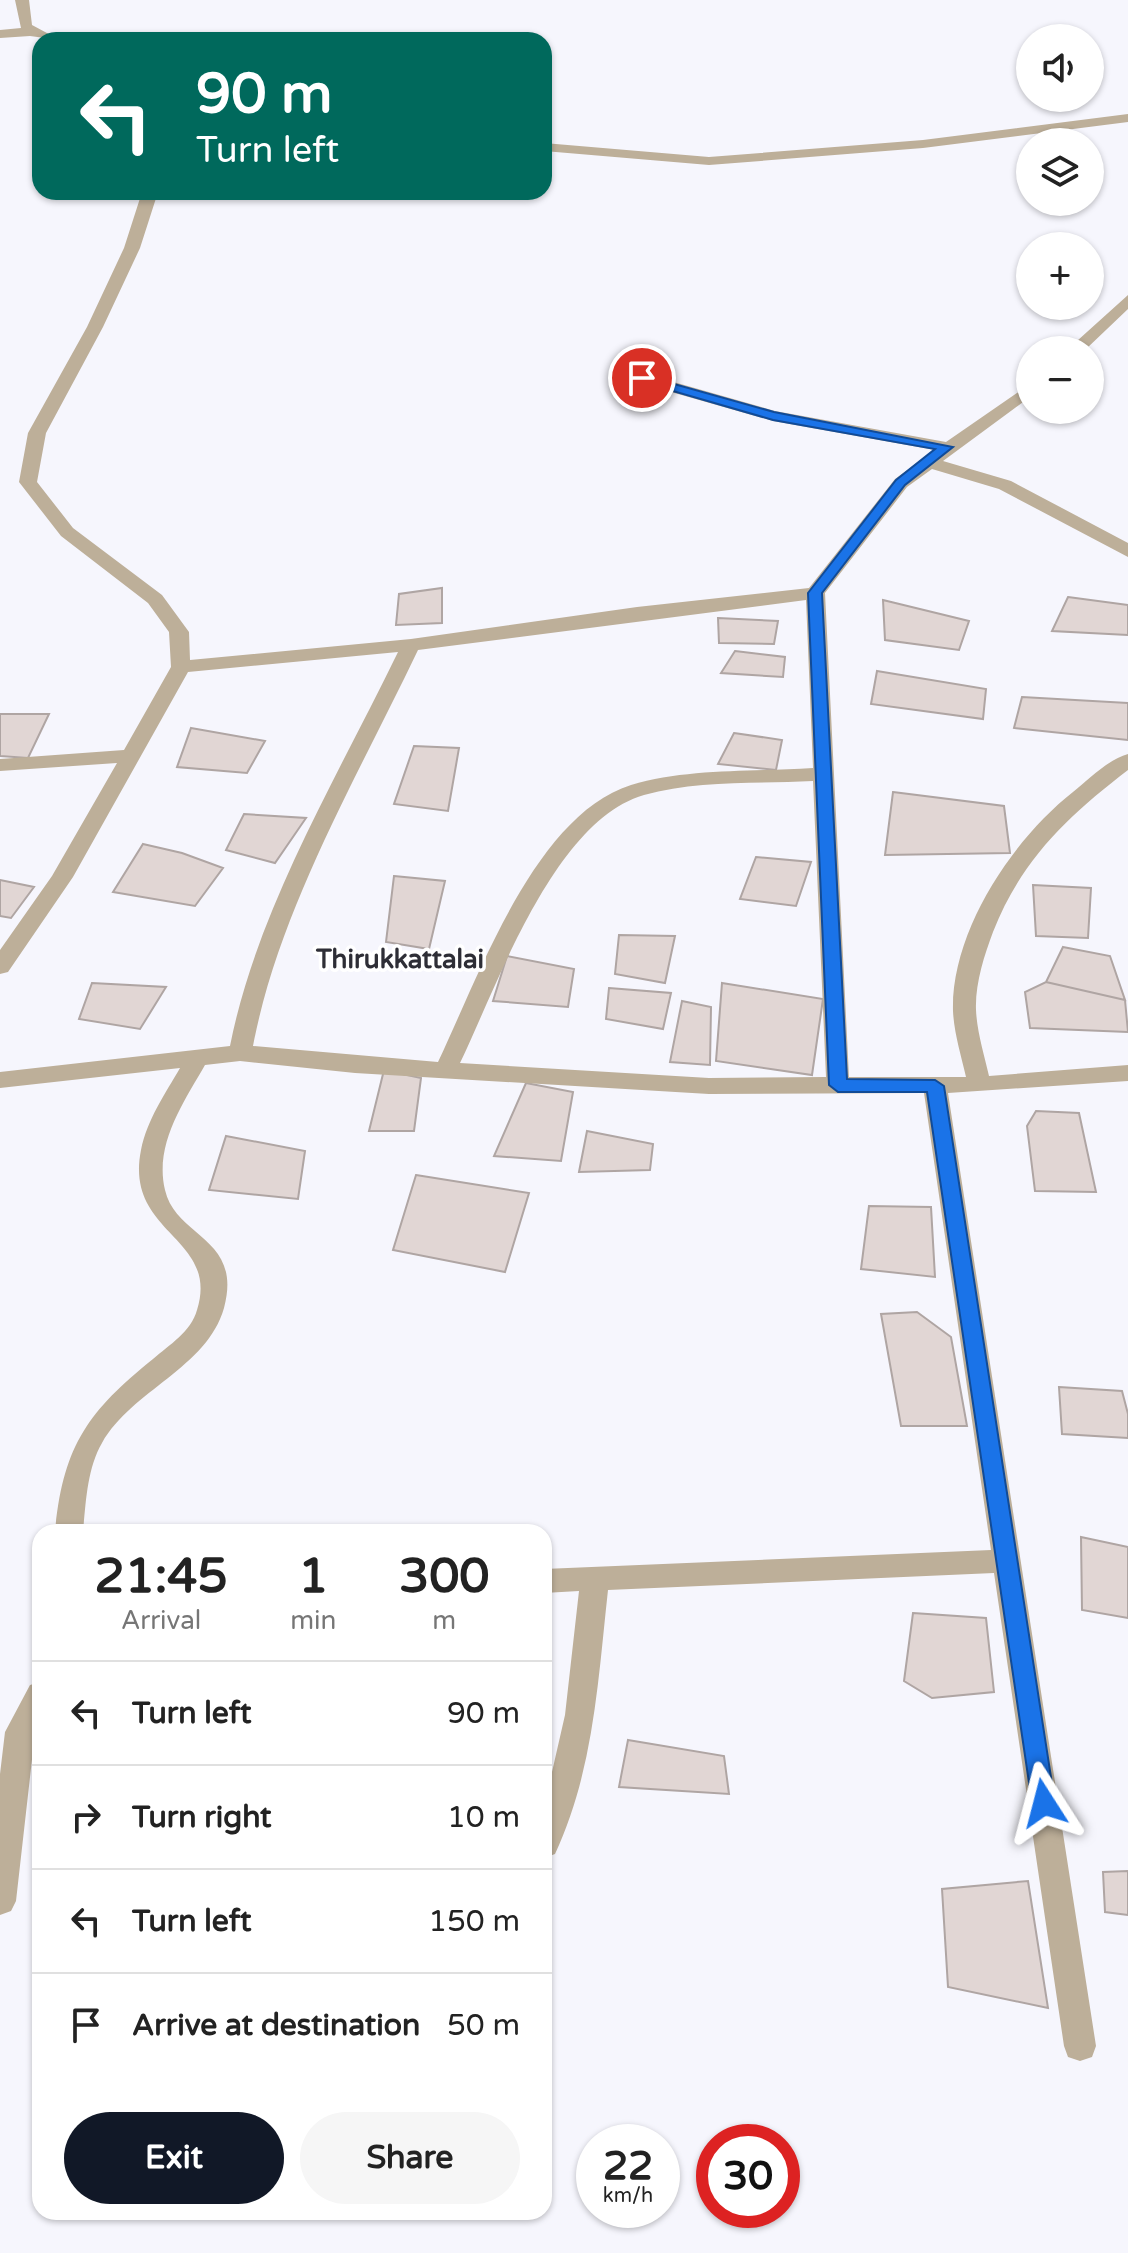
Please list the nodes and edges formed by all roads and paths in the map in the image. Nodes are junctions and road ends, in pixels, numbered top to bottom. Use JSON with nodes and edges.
{"nodes":[{"id":1,"x":22,"y":0,"type":"edge"},
{"id":2,"x":29,"y":32,"type":"junction"},
{"id":3,"x":32,"y":33,"type":"edge"},
{"id":4,"x":0,"y":34,"type":"edge"},
{"id":5,"x":1128,"y":118,"type":"edge"},
{"id":6,"x":552,"y":148,"type":"edge"},
{"id":7,"x":147,"y":200,"type":"edge"},
{"id":8,"x":1128,"y":300,"type":"edge"},
{"id":9,"x":1090,"y":336,"type":"edge"},
{"id":10,"x":642,"y":378,"type":"dead end"},
{"id":11,"x":1016,"y":399,"type":"edge"},
{"id":12,"x":946,"y":447,"type":"junction"},
{"id":13,"x":927,"y":462,"type":"junction"},
{"id":14,"x":1128,"y":551,"type":"edge"},
{"id":15,"x":815,"y":593,"type":"junction"},
{"id":16,"x":411,"y":645,"type":"junction"},
{"id":17,"x":181,"y":667,"type":"junction"},
{"id":18,"x":133,"y":756,"type":"junction"},
{"id":19,"x":1128,"y":760,"type":"edge"},
{"id":20,"x":0,"y":765,"type":"edge"},
{"id":21,"x":823,"y":774,"type":"junction"},
{"id":22,"x":0,"y":967,"type":"edge"},
{"id":23,"x":240,"y":1053,"type":"junction"},
{"id":24,"x":198,"y":1057,"type":"junction"},
{"id":25,"x":445,"y":1071,"type":"junction"},
{"id":26,"x":1128,"y":1073,"type":"edge"},
{"id":27,"x":0,"y":1080,"type":"edge"},
{"id":28,"x":838,"y":1085,"type":"junction"},
{"id":29,"x":979,"y":1085,"type":"junction"},
{"id":30,"x":935,"y":1086,"type":"junction"},
{"id":31,"x":70,"y":1524,"type":"edge"},
{"id":32,"x":1007,"y":1561,"type":"junction"},
{"id":33,"x":595,"y":1579,"type":"junction"},
{"id":34,"x":552,"y":1581,"type":"edge"},
{"id":35,"x":32,"y":1709,"type":"edge"},
{"id":36,"x":552,"y":1821,"type":"edge"},
{"id":37,"x":0,"y":1901,"type":"edge"},
{"id":38,"x":1080,"y":2046,"type":"dead end"}],
"edges":[{"from":1,"to":2,"type":"street"},
{"from":2,"to":3,"type":"street"},
{"from":2,"to":4,"type":"street"},
{"from":5,"to":6,"type":"street"},
{"from":7,"to":17,"type":"street"},
{"from":8,"to":9,"type":"street"},
{"from":10,"to":12,"type":"street"},
{"from":11,"to":12,"type":"street"},
{"from":12,"to":13,"type":"street"},
{"from":13,"to":14,"type":"street"},
{"from":13,"to":15,"type":"street"},
{"from":15,"to":16,"type":"street"},
{"from":15,"to":21,"type":"street"},
{"from":16,"to":17,"type":"street"},
{"from":16,"to":23,"type":"street"},
{"from":17,"to":18,"type":"street"},
{"from":18,"to":20,"type":"street"},
{"from":18,"to":22,"type":"street"},
{"from":19,"to":29,"type":"street"},
{"from":21,"to":25,"type":"street"},
{"from":21,"to":28,"type":"street"},
{"from":23,"to":24,"type":"street"},
{"from":23,"to":25,"type":"street"},
{"from":24,"to":27,"type":"street"},
{"from":24,"to":31,"type":"street"},
{"from":25,"to":28,"type":"street"},
{"from":26,"to":29,"type":"street"},
{"from":28,"to":30,"type":"street"},
{"from":29,"to":30,"type":"street"},
{"from":30,"to":32,"type":"street"},
{"from":32,"to":33,"type":"street"},
{"from":32,"to":38,"type":"street"},
{"from":33,"to":34,"type":"street"},
{"from":33,"to":36,"type":"street"},
{"from":35,"to":37,"type":"street"}]}
